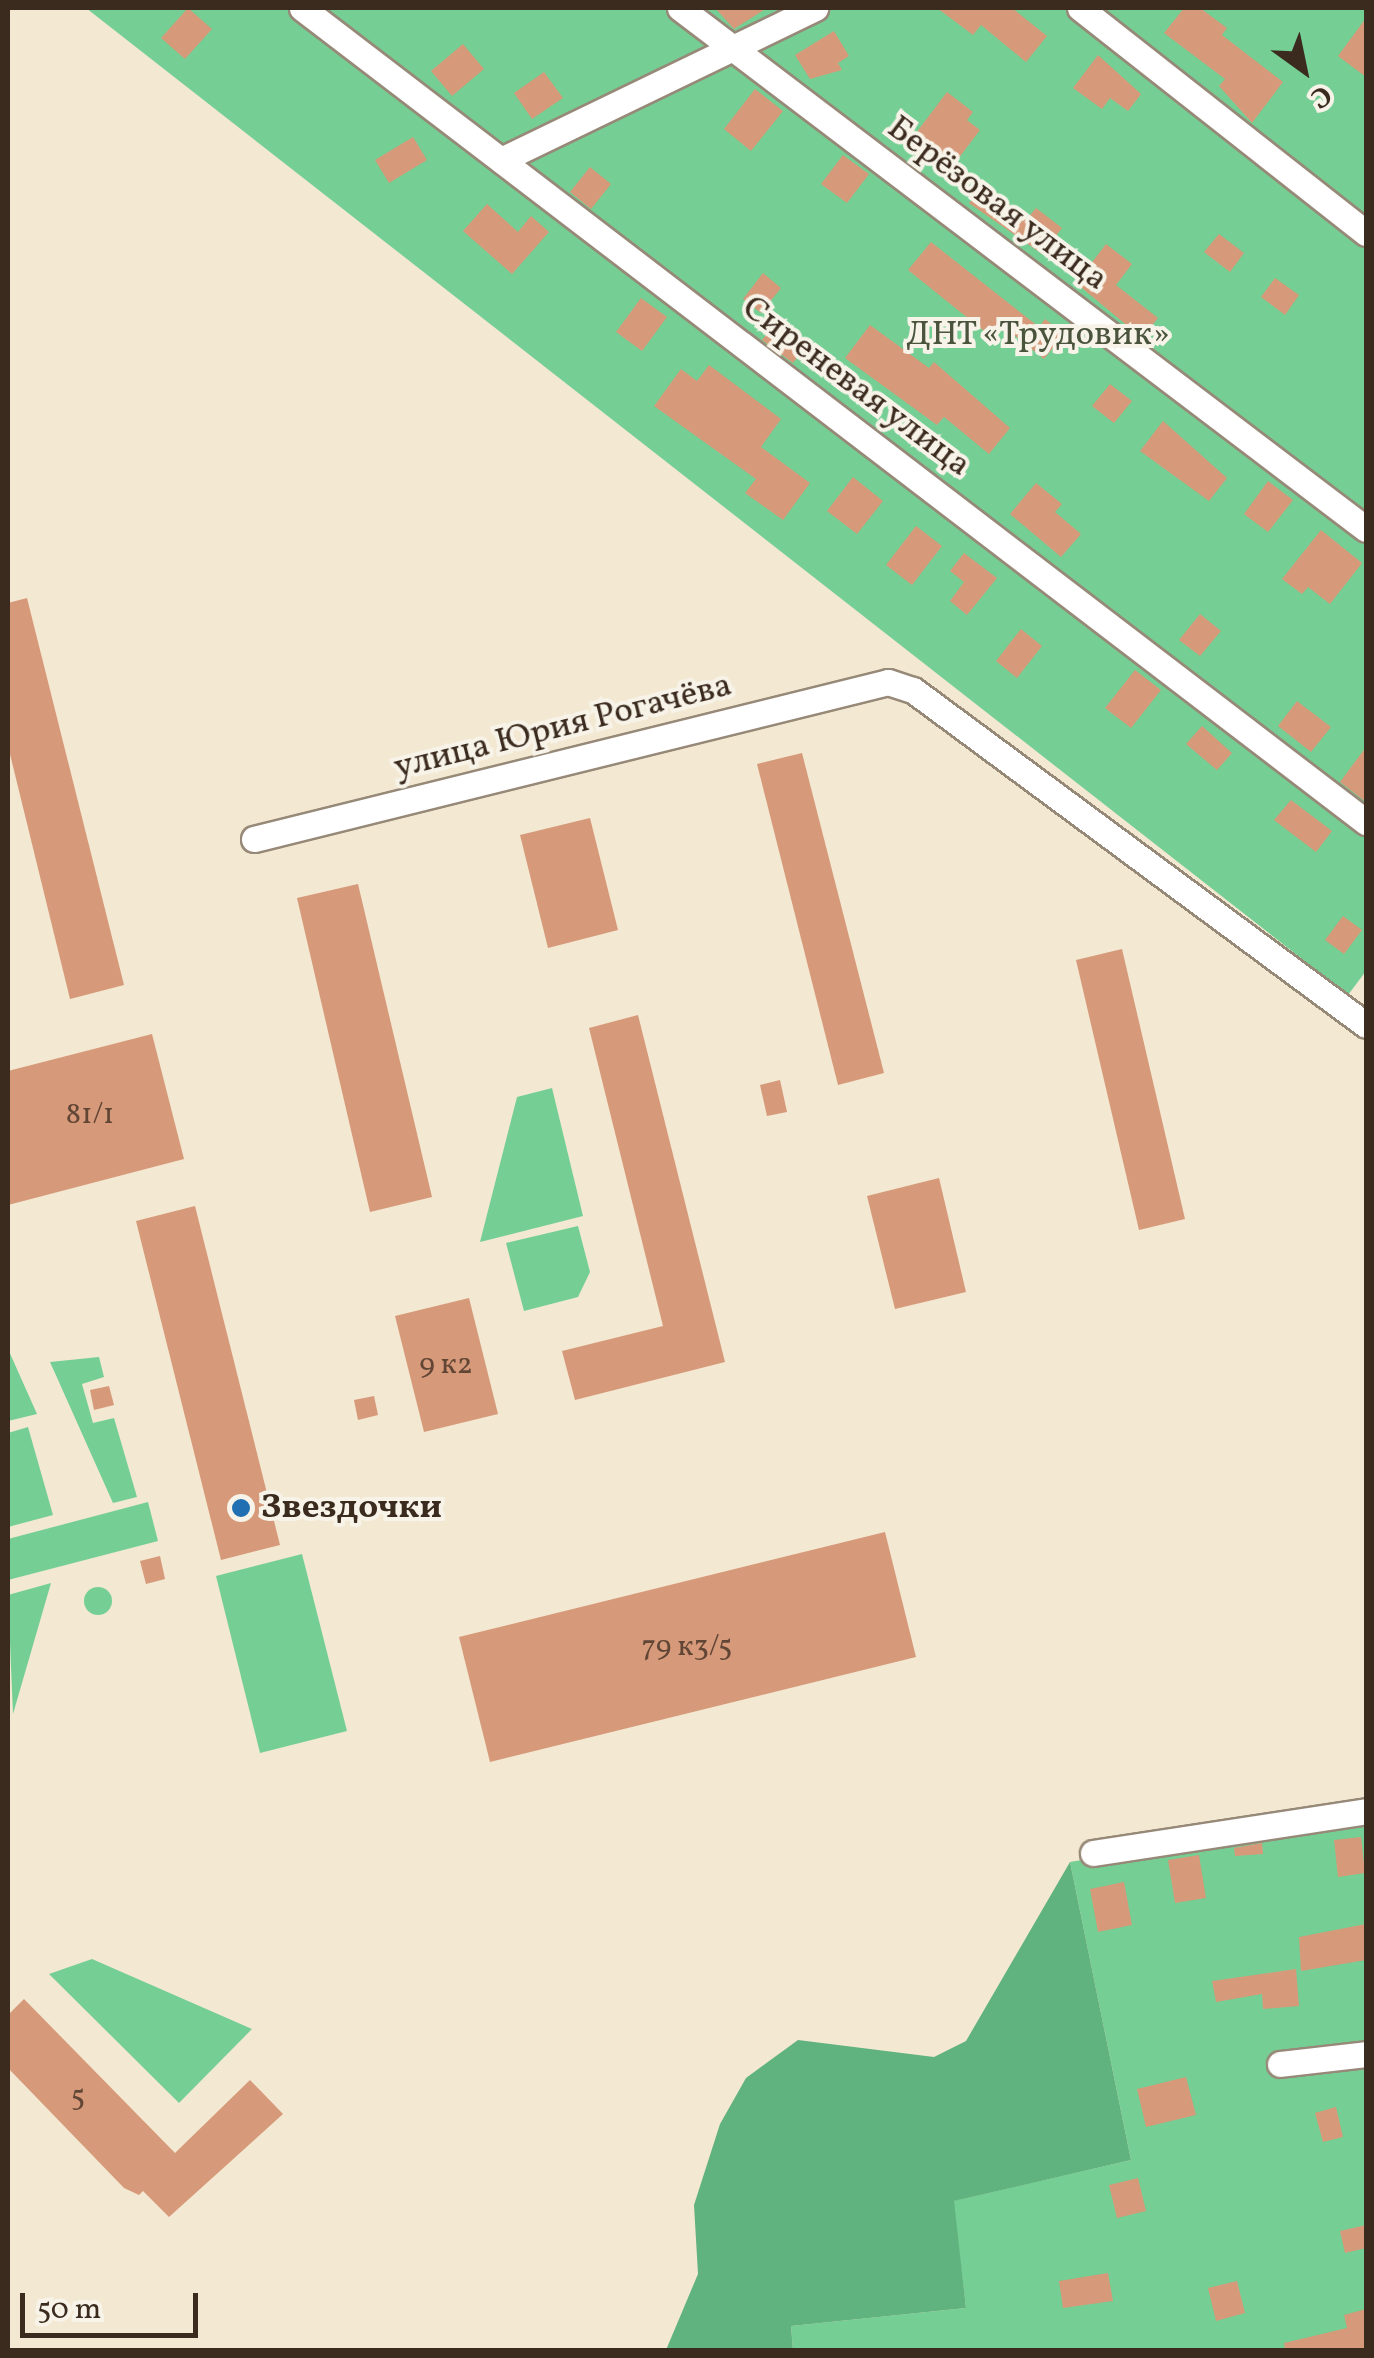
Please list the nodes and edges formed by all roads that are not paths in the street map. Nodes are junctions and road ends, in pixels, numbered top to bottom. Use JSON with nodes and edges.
{"nodes":[{"id":1,"x":302,"y":8,"type":"edge"},
{"id":2,"x":680,"y":8,"type":"edge"},
{"id":3,"x":814,"y":8,"type":"edge"},
{"id":4,"x":1080,"y":8,"type":"edge"},
{"id":5,"x":731,"y":46,"type":"junction"},
{"id":6,"x":501,"y":160,"type":"junction"},
{"id":7,"x":1366,"y":232,"type":"edge"},
{"id":8,"x":1366,"y":529,"type":"edge"},
{"id":9,"x":1366,"y":822,"type":"edge"},
{"id":10,"x":254,"y":839,"type":"dead end"},
{"id":11,"x":1366,"y":1025,"type":"edge"},
{"id":12,"x":1366,"y":1811,"type":"edge"},
{"id":13,"x":1094,"y":1853,"type":"dead end"},
{"id":14,"x":1366,"y":2054,"type":"edge"},
{"id":15,"x":1280,"y":2064,"type":"dead end"}],
"edges":[{"from":1,"to":6,"type":"street","name":"Сиреневая улица"},
{"from":2,"to":5,"type":"street","name":"Берёзовая улица"},
{"from":3,"to":5,"type":"street"},
{"from":4,"to":7,"type":"street"},
{"from":5,"to":6,"type":"street"},
{"from":5,"to":8,"type":"street","name":"Берёзовая улица"},
{"from":6,"to":9,"type":"street","name":"Сиреневая улица"},
{"from":10,"to":11,"type":"street","name":"улица Юрия Рогачёва"},
{"from":12,"to":13,"type":"street"},
{"from":14,"to":15,"type":"street"}]}
